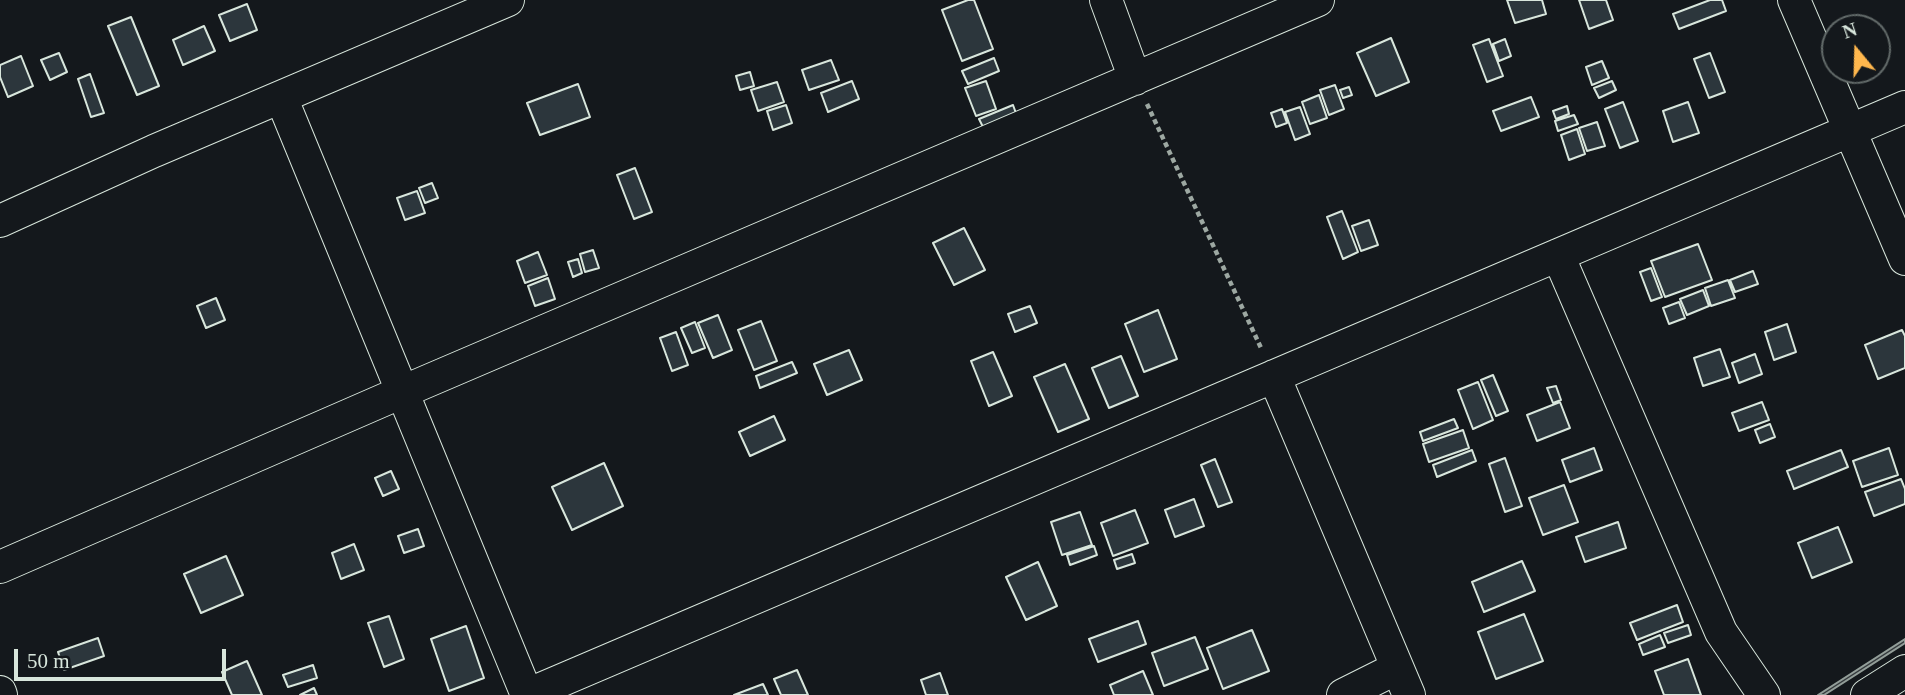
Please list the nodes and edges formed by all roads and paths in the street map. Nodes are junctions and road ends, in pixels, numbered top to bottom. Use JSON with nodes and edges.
{"nodes":[{"id":1,"x":508,"y":0,"type":"edge"},
{"id":2,"x":1106,"y":0,"type":"edge"},
{"id":3,"x":1318,"y":0,"type":"edge"},
{"id":4,"x":1794,"y":0,"type":"edge"},
{"id":5,"x":1135,"y":79,"type":"junction"},
{"id":6,"x":281,"y":97,"type":"junction"},
{"id":7,"x":1905,"y":107,"type":"edge"},
{"id":8,"x":1850,"y":130,"type":"junction"},
{"id":9,"x":0,"y":221,"type":"edge"},
{"id":10,"x":1558,"y":255,"type":"junction"},
{"id":11,"x":1905,"y":259,"type":"edge"},
{"id":12,"x":1274,"y":376,"type":"junction"},
{"id":13,"x":402,"y":392,"type":"junction"},
{"id":14,"x":0,"y":567,"type":"edge"},
{"id":15,"x":1905,"y":671,"type":"edge"},
{"id":16,"x":1403,"y":681,"type":"edge"},
{"id":17,"x":527,"y":695,"type":"edge"},
{"id":18,"x":1343,"y":695,"type":"edge"},
{"id":19,"x":1763,"y":695,"type":"edge"},
{"id":20,"x":1867,"y":695,"type":"edge"}],
"edges":[{"from":1,"to":6,"type":"street"},
{"from":2,"to":5,"type":"street"},
{"from":3,"to":5,"type":"street"},
{"from":4,"to":8,"type":"street"},
{"from":5,"to":12,"type":"path"},
{"from":5,"to":13,"type":"street"},
{"from":6,"to":9,"type":"street"},
{"from":6,"to":13,"type":"street"},
{"from":7,"to":8,"type":"street"},
{"from":8,"to":10,"type":"street"},
{"from":8,"to":11,"type":"street"},
{"from":10,"to":12,"type":"street"},
{"from":10,"to":19,"type":"street"},
{"from":12,"to":16,"type":"street"},
{"from":12,"to":17,"type":"street"},
{"from":13,"to":14,"type":"street"},
{"from":13,"to":17,"type":"street"},
{"from":15,"to":20,"type":"street"},
{"from":16,"to":18,"type":"street"}]}
